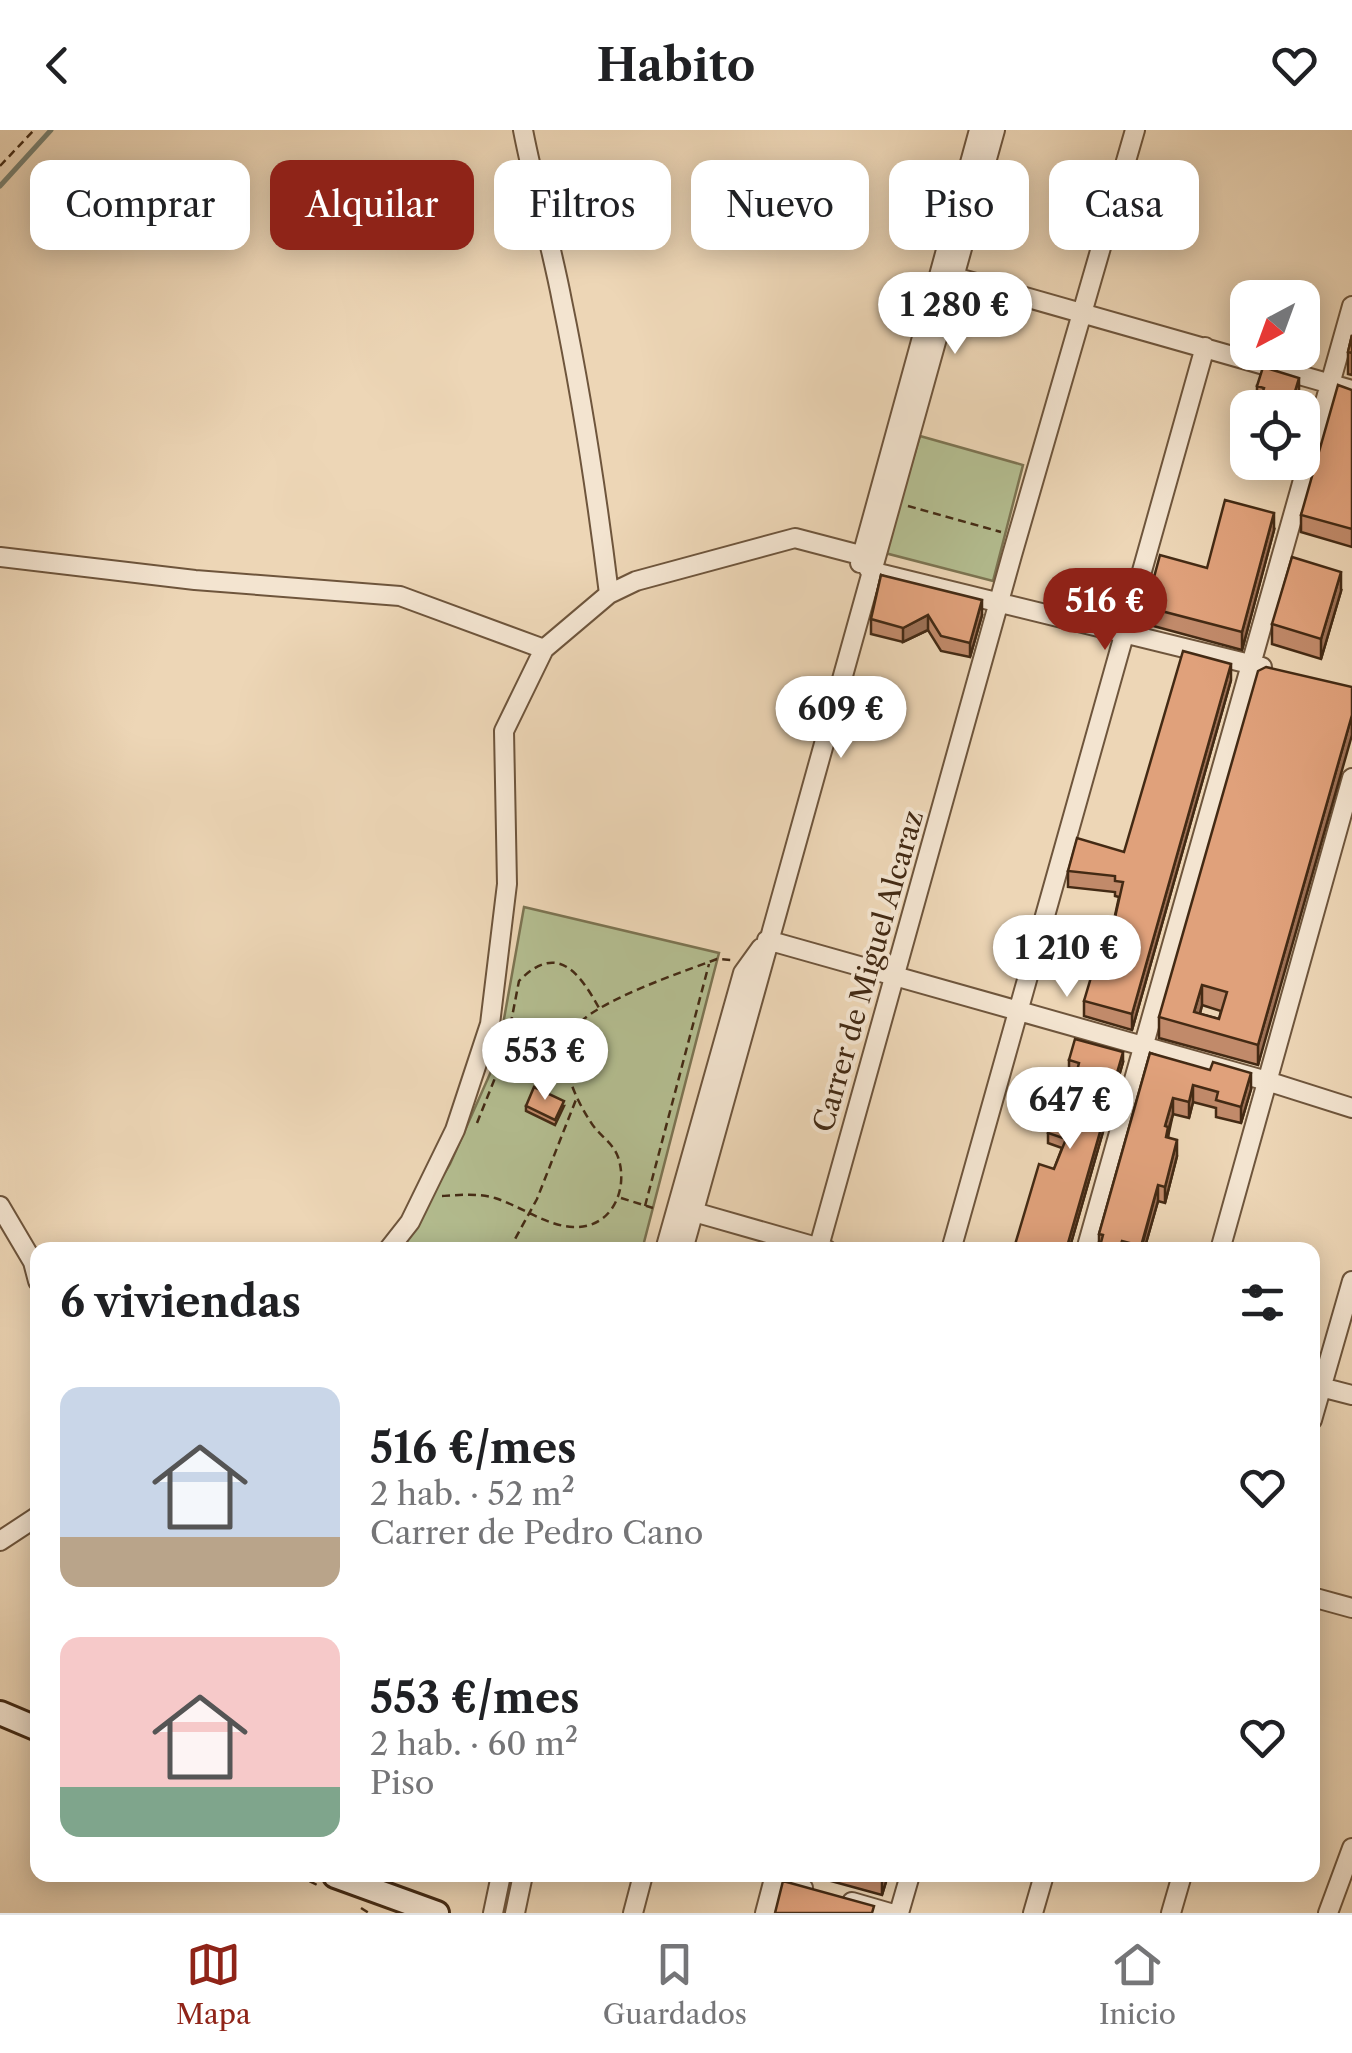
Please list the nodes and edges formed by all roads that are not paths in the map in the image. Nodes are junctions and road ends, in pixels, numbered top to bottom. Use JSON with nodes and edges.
{"nodes":[{"id":1,"x":523,"y":130,"type":"edge"},
{"id":2,"x":979,"y":130,"type":"edge"},
{"id":3,"x":995,"y":130,"type":"edge"},
{"id":4,"x":1135,"y":130,"type":"edge"},
{"id":5,"x":946,"y":275,"type":"junction"},
{"id":6,"x":1352,"y":306,"type":"edge"},
{"id":7,"x":1083,"y":312,"type":"junction"},
{"id":8,"x":1205,"y":346,"type":"junction"},
{"id":9,"x":1330,"y":384,"type":"junction"},
{"id":10,"x":1352,"y":390,"type":"edge"},
{"id":11,"x":0,"y":557,"type":"edge"},
{"id":12,"x":865,"y":562,"type":"junction"},
{"id":13,"x":609,"y":594,"type":"junction"},
{"id":14,"x":1000,"y":603,"type":"junction"},
{"id":15,"x":1124,"y":633,"type":"junction"},
{"id":16,"x":544,"y":649,"type":"junction"},
{"id":17,"x":1251,"y":665,"type":"junction"},
{"id":18,"x":1285,"y":673,"type":"edge"},
{"id":19,"x":1352,"y":778,"type":"edge"},
{"id":20,"x":767,"y":940,"type":"junction"},
{"id":21,"x":895,"y":976,"type":"junction"},
{"id":22,"x":1018,"y":1010,"type":"junction"},
{"id":23,"x":1144,"y":1046,"type":"junction"},
{"id":24,"x":1267,"y":1081,"type":"junction"},
{"id":25,"x":1352,"y":1108,"type":"edge"},
{"id":26,"x":0,"y":1206,"type":"edge"},
{"id":27,"x":694,"y":1212,"type":"junction"},
{"id":28,"x":394,"y":1242,"type":"edge"},
{"id":29,"x":667,"y":1242,"type":"edge"},
{"id":30,"x":685,"y":1242,"type":"edge"},
{"id":31,"x":797,"y":1242,"type":"edge"},
{"id":32,"x":823,"y":1242,"type":"edge"},
{"id":33,"x":952,"y":1242,"type":"edge"},
{"id":34,"x":1088,"y":1242,"type":"edge"},
{"id":35,"x":1222,"y":1242,"type":"edge"},
{"id":36,"x":30,"y":1258,"type":"edge"},
{"id":37,"x":1352,"y":1282,"type":"edge"},
{"id":38,"x":1320,"y":1377,"type":"edge"},
{"id":39,"x":1320,"y":1387,"type":"edge"},
{"id":40,"x":1352,"y":1395,"type":"edge"},
{"id":41,"x":30,"y":1521,"type":"edge"},
{"id":42,"x":0,"y":1540,"type":"edge"},
{"id":43,"x":1320,"y":1599,"type":"edge"},
{"id":44,"x":1352,"y":1608,"type":"edge"},
{"id":45,"x":0,"y":1712,"type":"edge"},
{"id":46,"x":30,"y":1725,"type":"edge"},
{"id":47,"x":1352,"y":1848,"type":"edge"},
{"id":48,"x":343,"y":1882,"type":"edge"},
{"id":49,"x":351,"y":1882,"type":"edge"},
{"id":50,"x":499,"y":1882,"type":"edge"},
{"id":51,"x":522,"y":1882,"type":"edge"},
{"id":52,"x":641,"y":1882,"type":"edge"},
{"id":53,"x":774,"y":1882,"type":"edge"},
{"id":54,"x":790,"y":1882,"type":"edge"},
{"id":55,"x":908,"y":1882,"type":"edge"},
{"id":56,"x":1042,"y":1882,"type":"edge"},
{"id":57,"x":1180,"y":1882,"type":"edge"},
{"id":58,"x":390,"y":1913,"type":"edge"},
{"id":59,"x":436,"y":1913,"type":"edge"},
{"id":60,"x":492,"y":1913,"type":"edge"},
{"id":61,"x":515,"y":1913,"type":"edge"},
{"id":62,"x":633,"y":1913,"type":"edge"},
{"id":63,"x":765,"y":1913,"type":"edge"},
{"id":64,"x":890,"y":1913,"type":"edge"},
{"id":65,"x":899,"y":1913,"type":"edge"},
{"id":66,"x":1034,"y":1913,"type":"edge"},
{"id":67,"x":1171,"y":1913,"type":"edge"},
{"id":68,"x":1328,"y":1913,"type":"edge"}],
"edges":[{"from":1,"to":13,"type":"street"},
{"from":2,"to":5,"type":"street"},
{"from":3,"to":5,"type":"street"},
{"from":4,"to":7,"type":"street","name":"Carrer de Miguel Alcaraz"},
{"from":5,"to":7,"type":"street"},
{"from":5,"to":12,"type":"street"},
{"from":5,"to":12,"type":"street"},
{"from":6,"to":9,"type":"street"},
{"from":7,"to":8,"type":"street"},
{"from":7,"to":14,"type":"street","name":"Carrer de Miguel Alcaraz"},
{"from":8,"to":9,"type":"street"},
{"from":8,"to":15,"type":"street"},
{"from":9,"to":10,"type":"street"},
{"from":9,"to":17,"type":"street"},
{"from":11,"to":16,"type":"street"},
{"from":12,"to":13,"type":"street"},
{"from":12,"to":14,"type":"street"},
{"from":12,"to":20,"type":"street"},
{"from":13,"to":16,"type":"street"},
{"from":14,"to":15,"type":"street"},
{"from":14,"to":21,"type":"street","name":"Carrer de Miguel Alcaraz"},
{"from":15,"to":17,"type":"street"},
{"from":15,"to":22,"type":"street"},
{"from":16,"to":28,"type":"street"},
{"from":17,"to":18,"type":"street"},
{"from":17,"to":23,"type":"street"},
{"from":19,"to":24,"type":"street"},
{"from":20,"to":21,"type":"street"},
{"from":20,"to":27,"type":"street"},
{"from":20,"to":29,"type":"street"},
{"from":21,"to":22,"type":"street"},
{"from":21,"to":32,"type":"street","name":"Carrer de Miguel Alcaraz"},
{"from":22,"to":23,"type":"street"},
{"from":22,"to":33,"type":"street"},
{"from":23,"to":24,"type":"street"},
{"from":23,"to":34,"type":"street"},
{"from":24,"to":25,"type":"street"},
{"from":24,"to":35,"type":"street"},
{"from":26,"to":36,"type":"street"},
{"from":27,"to":30,"type":"street"},
{"from":27,"to":31,"type":"street"},
{"from":37,"to":38,"type":"street"},
{"from":39,"to":40,"type":"street"},
{"from":41,"to":42,"type":"street"},
{"from":43,"to":44,"type":"street"},
{"from":45,"to":46,"type":"street"},
{"from":47,"to":68,"type":"street"},
{"from":48,"to":58,"type":"street"},
{"from":49,"to":59,"type":"street"},
{"from":50,"to":60,"type":"street"},
{"from":51,"to":61,"type":"street"},
{"from":52,"to":62,"type":"street"},
{"from":53,"to":63,"type":"street"},
{"from":54,"to":64,"type":"street"},
{"from":55,"to":65,"type":"street"},
{"from":56,"to":66,"type":"street"},
{"from":57,"to":67,"type":"street"}]}
